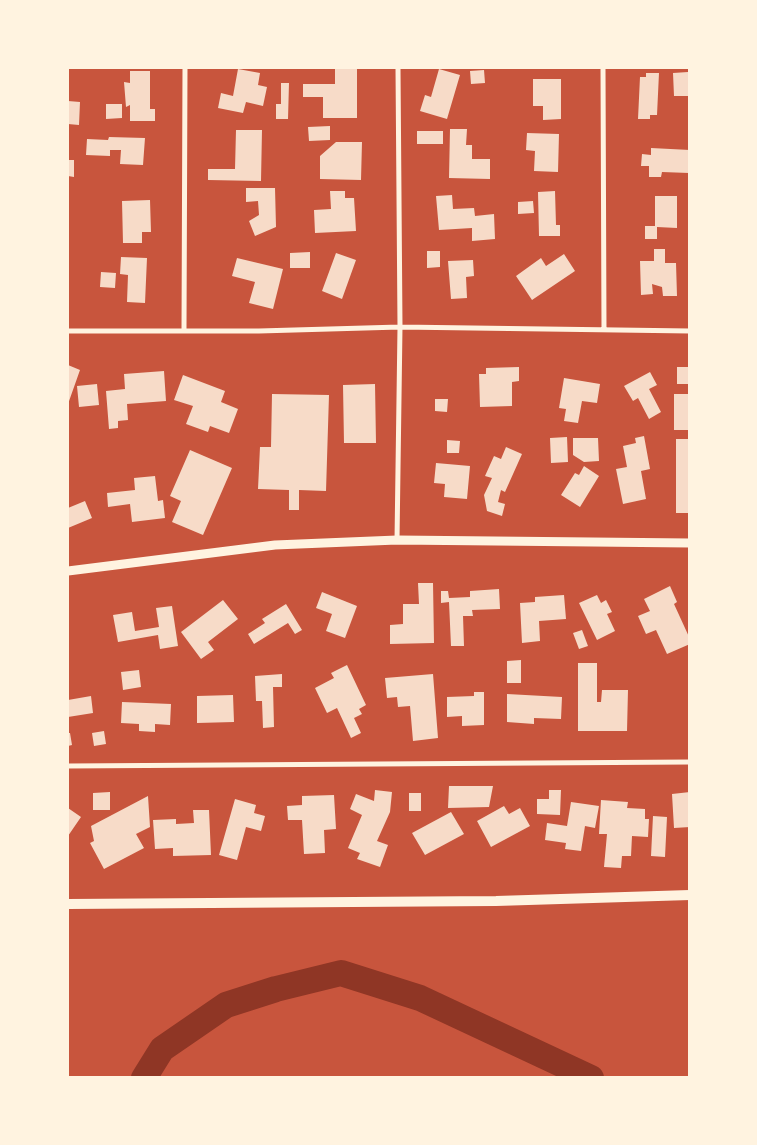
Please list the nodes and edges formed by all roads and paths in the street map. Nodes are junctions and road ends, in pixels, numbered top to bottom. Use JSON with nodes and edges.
{"nodes":[{"id":1,"x":185,"y":68,"type":"edge"},
{"id":2,"x":398,"y":68,"type":"edge"},
{"id":3,"x":603,"y":68,"type":"edge"},
{"id":4,"x":400,"y":327,"type":"junction"},
{"id":5,"x":184,"y":329,"type":"junction"},
{"id":6,"x":604,"y":330,"type":"junction"},
{"id":7,"x":68,"y":331,"type":"edge"},
{"id":8,"x":690,"y":331,"type":"edge"},
{"id":9,"x":397,"y":540,"type":"junction"},
{"id":10,"x":690,"y":543,"type":"edge"},
{"id":11,"x":68,"y":571,"type":"edge"},
{"id":12,"x":690,"y":762,"type":"edge"},
{"id":13,"x":68,"y":766,"type":"edge"},
{"id":14,"x":690,"y":895,"type":"edge"},
{"id":15,"x":68,"y":904,"type":"edge"}],
"edges":[{"from":1,"to":5,"type":"street"},
{"from":2,"to":4,"type":"street"},
{"from":3,"to":6,"type":"street"},
{"from":4,"to":5,"type":"street"},
{"from":4,"to":6,"type":"street"},
{"from":4,"to":9,"type":"street"},
{"from":5,"to":7,"type":"street"},
{"from":6,"to":8,"type":"street"},
{"from":9,"to":10,"type":"street"},
{"from":9,"to":11,"type":"street"},
{"from":12,"to":13,"type":"street"},
{"from":14,"to":15,"type":"main road"}]}
